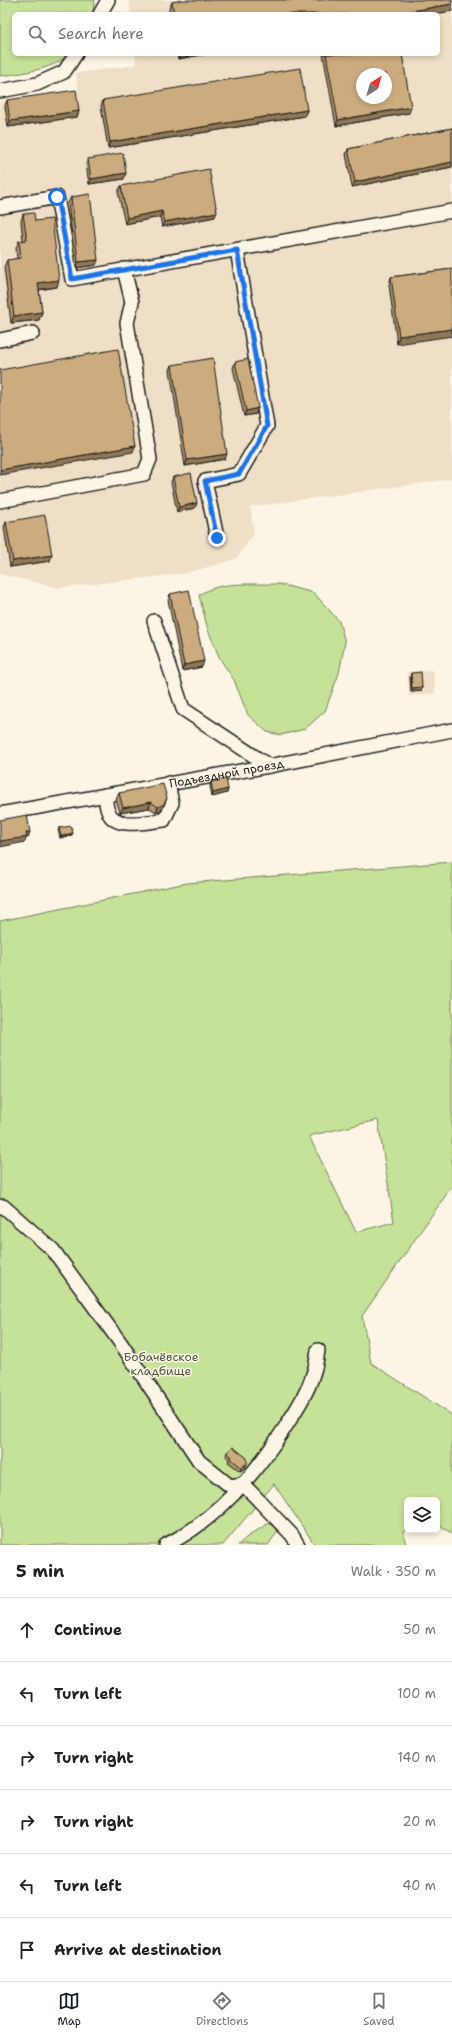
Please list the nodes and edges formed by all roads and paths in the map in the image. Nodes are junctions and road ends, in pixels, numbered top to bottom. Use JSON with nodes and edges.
{"nodes":[{"id":1,"x":108,"y":0,"type":"edge"},
{"id":2,"x":101,"y":12,"type":"edge"},
{"id":3,"x":75,"y":56,"type":"edge"},
{"id":4,"x":0,"y":91,"type":"edge"},
{"id":5,"x":0,"y":208,"type":"edge"},
{"id":6,"x":452,"y":211,"type":"edge"},
{"id":7,"x":237,"y":250,"type":"junction"},
{"id":8,"x":124,"y":269,"type":"junction"},
{"id":9,"x":33,"y":333,"type":"dead end"},
{"id":10,"x":0,"y":340,"type":"edge"},
{"id":11,"x":0,"y":501,"type":"edge"},
{"id":12,"x":217,"y":538,"type":"dead end"},
{"id":13,"x":154,"y":621,"type":"dead end"},
{"id":14,"x":452,"y":730,"type":"edge"},
{"id":15,"x":269,"y":766,"type":"junction"},
{"id":16,"x":168,"y":783,"type":"junction"},
{"id":17,"x":105,"y":796,"type":"junction"},
{"id":18,"x":0,"y":814,"type":"edge"},
{"id":19,"x":0,"y":1206,"type":"edge"},
{"id":20,"x":318,"y":1350,"type":"dead end"},
{"id":21,"x":243,"y":1484,"type":"junction"},
{"id":22,"x":166,"y":1545,"type":"edge"},
{"id":23,"x":298,"y":1545,"type":"edge"}],
"edges":[{"from":1,"to":2,"type":"street"},
{"from":3,"to":4,"type":"street"},
{"from":5,"to":8,"type":"street"},
{"from":6,"to":7,"type":"street"},
{"from":7,"to":8,"type":"street"},
{"from":7,"to":12,"type":"street"},
{"from":8,"to":11,"type":"street"},
{"from":9,"to":10,"type":"street"},
{"from":13,"to":15,"type":"street"},
{"from":14,"to":15,"type":"street","name":"Подъездной проезд"},
{"from":15,"to":16,"type":"street","name":"Подъездной проезд"},
{"from":16,"to":17,"type":"street","name":"Подъездной проезд"},
{"from":16,"to":17,"type":"street"},
{"from":17,"to":18,"type":"street","name":"Подъездной проезд"},
{"from":19,"to":21,"type":"street"},
{"from":20,"to":21,"type":"street"},
{"from":21,"to":22,"type":"street"},
{"from":21,"to":23,"type":"street"}]}
